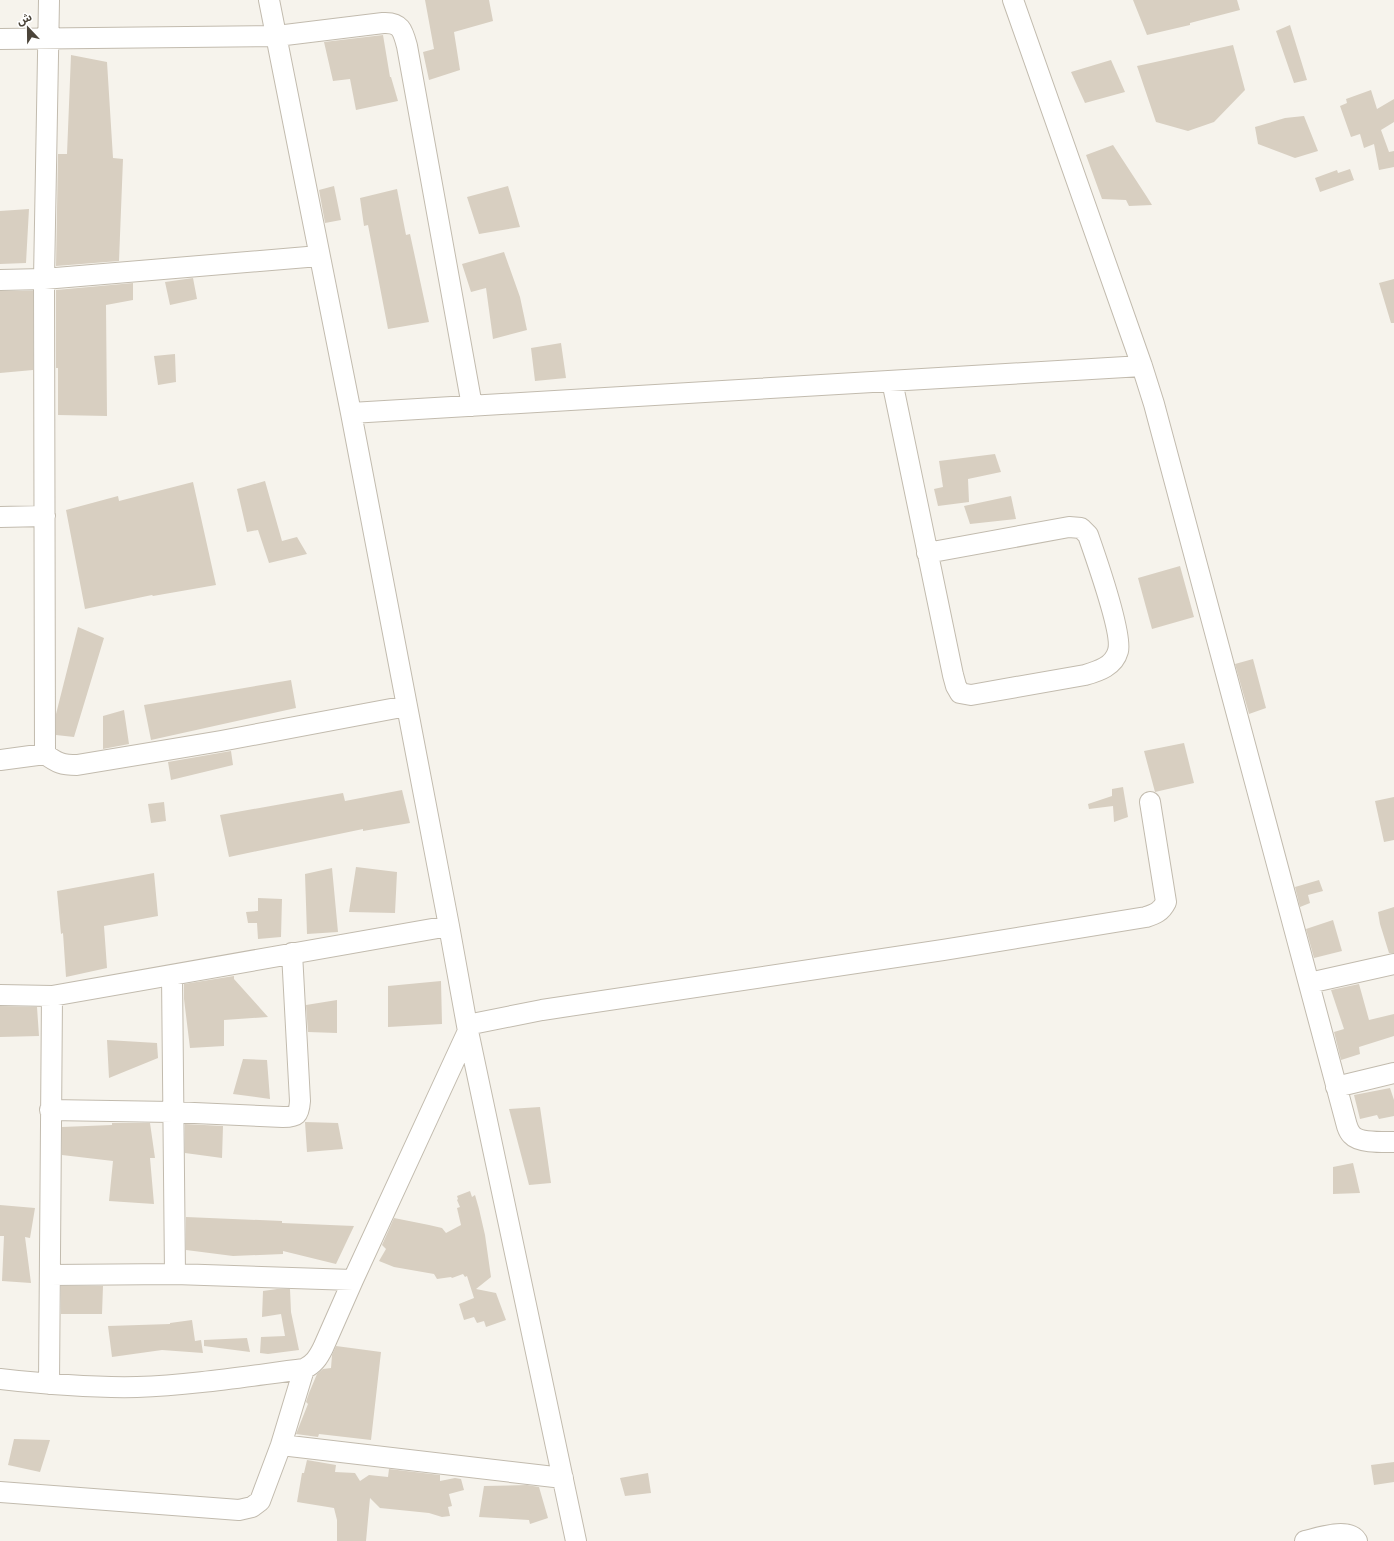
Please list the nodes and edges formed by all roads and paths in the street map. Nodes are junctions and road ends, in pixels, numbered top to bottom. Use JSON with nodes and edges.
{"nodes":[{"id":1,"x":49,"y":0,"type":"edge"},
{"id":2,"x":269,"y":0,"type":"edge"},
{"id":3,"x":1013,"y":0,"type":"edge"},
{"id":4,"x":277,"y":36,"type":"junction"},
{"id":5,"x":48,"y":38,"type":"junction"},
{"id":6,"x":0,"y":39,"type":"edge"},
{"id":7,"x":319,"y":256,"type":"junction"},
{"id":8,"x":44,"y":279,"type":"junction"},
{"id":9,"x":0,"y":280,"type":"edge"},
{"id":10,"x":1142,"y":366,"type":"junction"},
{"id":11,"x":892,"y":381,"type":"junction"},
{"id":12,"x":472,"y":406,"type":"junction"},
{"id":13,"x":351,"y":413,"type":"junction"},
{"id":14,"x":45,"y":516,"type":"junction"},
{"id":15,"x":0,"y":517,"type":"edge"},
{"id":16,"x":927,"y":553,"type":"junction"},
{"id":17,"x":407,"y":706,"type":"junction"},
{"id":18,"x":45,"y":754,"type":"junction"},
{"id":19,"x":0,"y":760,"type":"edge"},
{"id":20,"x":1150,"y":802,"type":"dead end"},
{"id":21,"x":449,"y":926,"type":"junction"},
{"id":22,"x":292,"y":953,"type":"junction"},
{"id":23,"x":1394,"y":964,"type":"edge"},
{"id":24,"x":172,"y":975,"type":"junction"},
{"id":25,"x":1309,"y":982,"type":"junction"},
{"id":26,"x":0,"y":995,"type":"edge"},
{"id":27,"x":52,"y":996,"type":"junction"},
{"id":28,"x":467,"y":1028,"type":"junction"},
{"id":29,"x":1394,"y":1073,"type":"edge"},
{"id":30,"x":1336,"y":1087,"type":"junction"},
{"id":31,"x":50,"y":1110,"type":"junction"},
{"id":32,"x":172,"y":1112,"type":"junction"},
{"id":33,"x":1394,"y":1142,"type":"edge"},
{"id":34,"x":175,"y":1274,"type":"junction"},
{"id":35,"x":50,"y":1275,"type":"junction"},
{"id":36,"x":353,"y":1280,"type":"junction"},
{"id":37,"x":304,"y":1369,"type":"junction"},
{"id":38,"x":0,"y":1379,"type":"edge"},
{"id":39,"x":49,"y":1384,"type":"junction"},
{"id":40,"x":281,"y":1445,"type":"junction"},
{"id":41,"x":563,"y":1478,"type":"junction"},
{"id":42,"x":0,"y":1492,"type":"edge"},
{"id":43,"x":576,"y":1541,"type":"edge"},
{"id":44,"x":1304,"y":1541,"type":"edge"},
{"id":45,"x":1357,"y":1541,"type":"edge"}],
"edges":[{"from":1,"to":5,"type":"street"},
{"from":2,"to":4,"type":"street"},
{"from":3,"to":10,"type":"street"},
{"from":4,"to":5,"type":"street"},
{"from":4,"to":7,"type":"street"},
{"from":4,"to":12,"type":"street"},
{"from":5,"to":6,"type":"street"},
{"from":5,"to":8,"type":"street"},
{"from":7,"to":8,"type":"street"},
{"from":7,"to":13,"type":"street"},
{"from":8,"to":9,"type":"street"},
{"from":8,"to":14,"type":"street"},
{"from":10,"to":11,"type":"street"},
{"from":10,"to":25,"type":"street"},
{"from":11,"to":12,"type":"street"},
{"from":11,"to":16,"type":"street"},
{"from":12,"to":13,"type":"street"},
{"from":13,"to":17,"type":"street"},
{"from":14,"to":15,"type":"street"},
{"from":14,"to":18,"type":"street"},
{"from":16,"to":16,"type":"street"},
{"from":17,"to":18,"type":"street"},
{"from":17,"to":21,"type":"street"},
{"from":18,"to":19,"type":"street"},
{"from":20,"to":28,"type":"street"},
{"from":21,"to":22,"type":"street"},
{"from":21,"to":28,"type":"street"},
{"from":22,"to":24,"type":"street"},
{"from":22,"to":32,"type":"street"},
{"from":23,"to":25,"type":"street"},
{"from":24,"to":27,"type":"street"},
{"from":24,"to":32,"type":"street"},
{"from":25,"to":30,"type":"street"},
{"from":26,"to":27,"type":"street"},
{"from":27,"to":31,"type":"street"},
{"from":28,"to":36,"type":"street"},
{"from":28,"to":41,"type":"street"},
{"from":29,"to":30,"type":"street"},
{"from":30,"to":33,"type":"street"},
{"from":31,"to":32,"type":"street"},
{"from":31,"to":35,"type":"street"},
{"from":32,"to":34,"type":"street"},
{"from":34,"to":35,"type":"street"},
{"from":34,"to":36,"type":"street"},
{"from":35,"to":39,"type":"street"},
{"from":36,"to":37,"type":"street"},
{"from":37,"to":39,"type":"street"},
{"from":37,"to":40,"type":"street"},
{"from":38,"to":39,"type":"street"},
{"from":40,"to":41,"type":"street"},
{"from":40,"to":42,"type":"street"},
{"from":41,"to":43,"type":"street"},
{"from":44,"to":45,"type":"street"}]}
